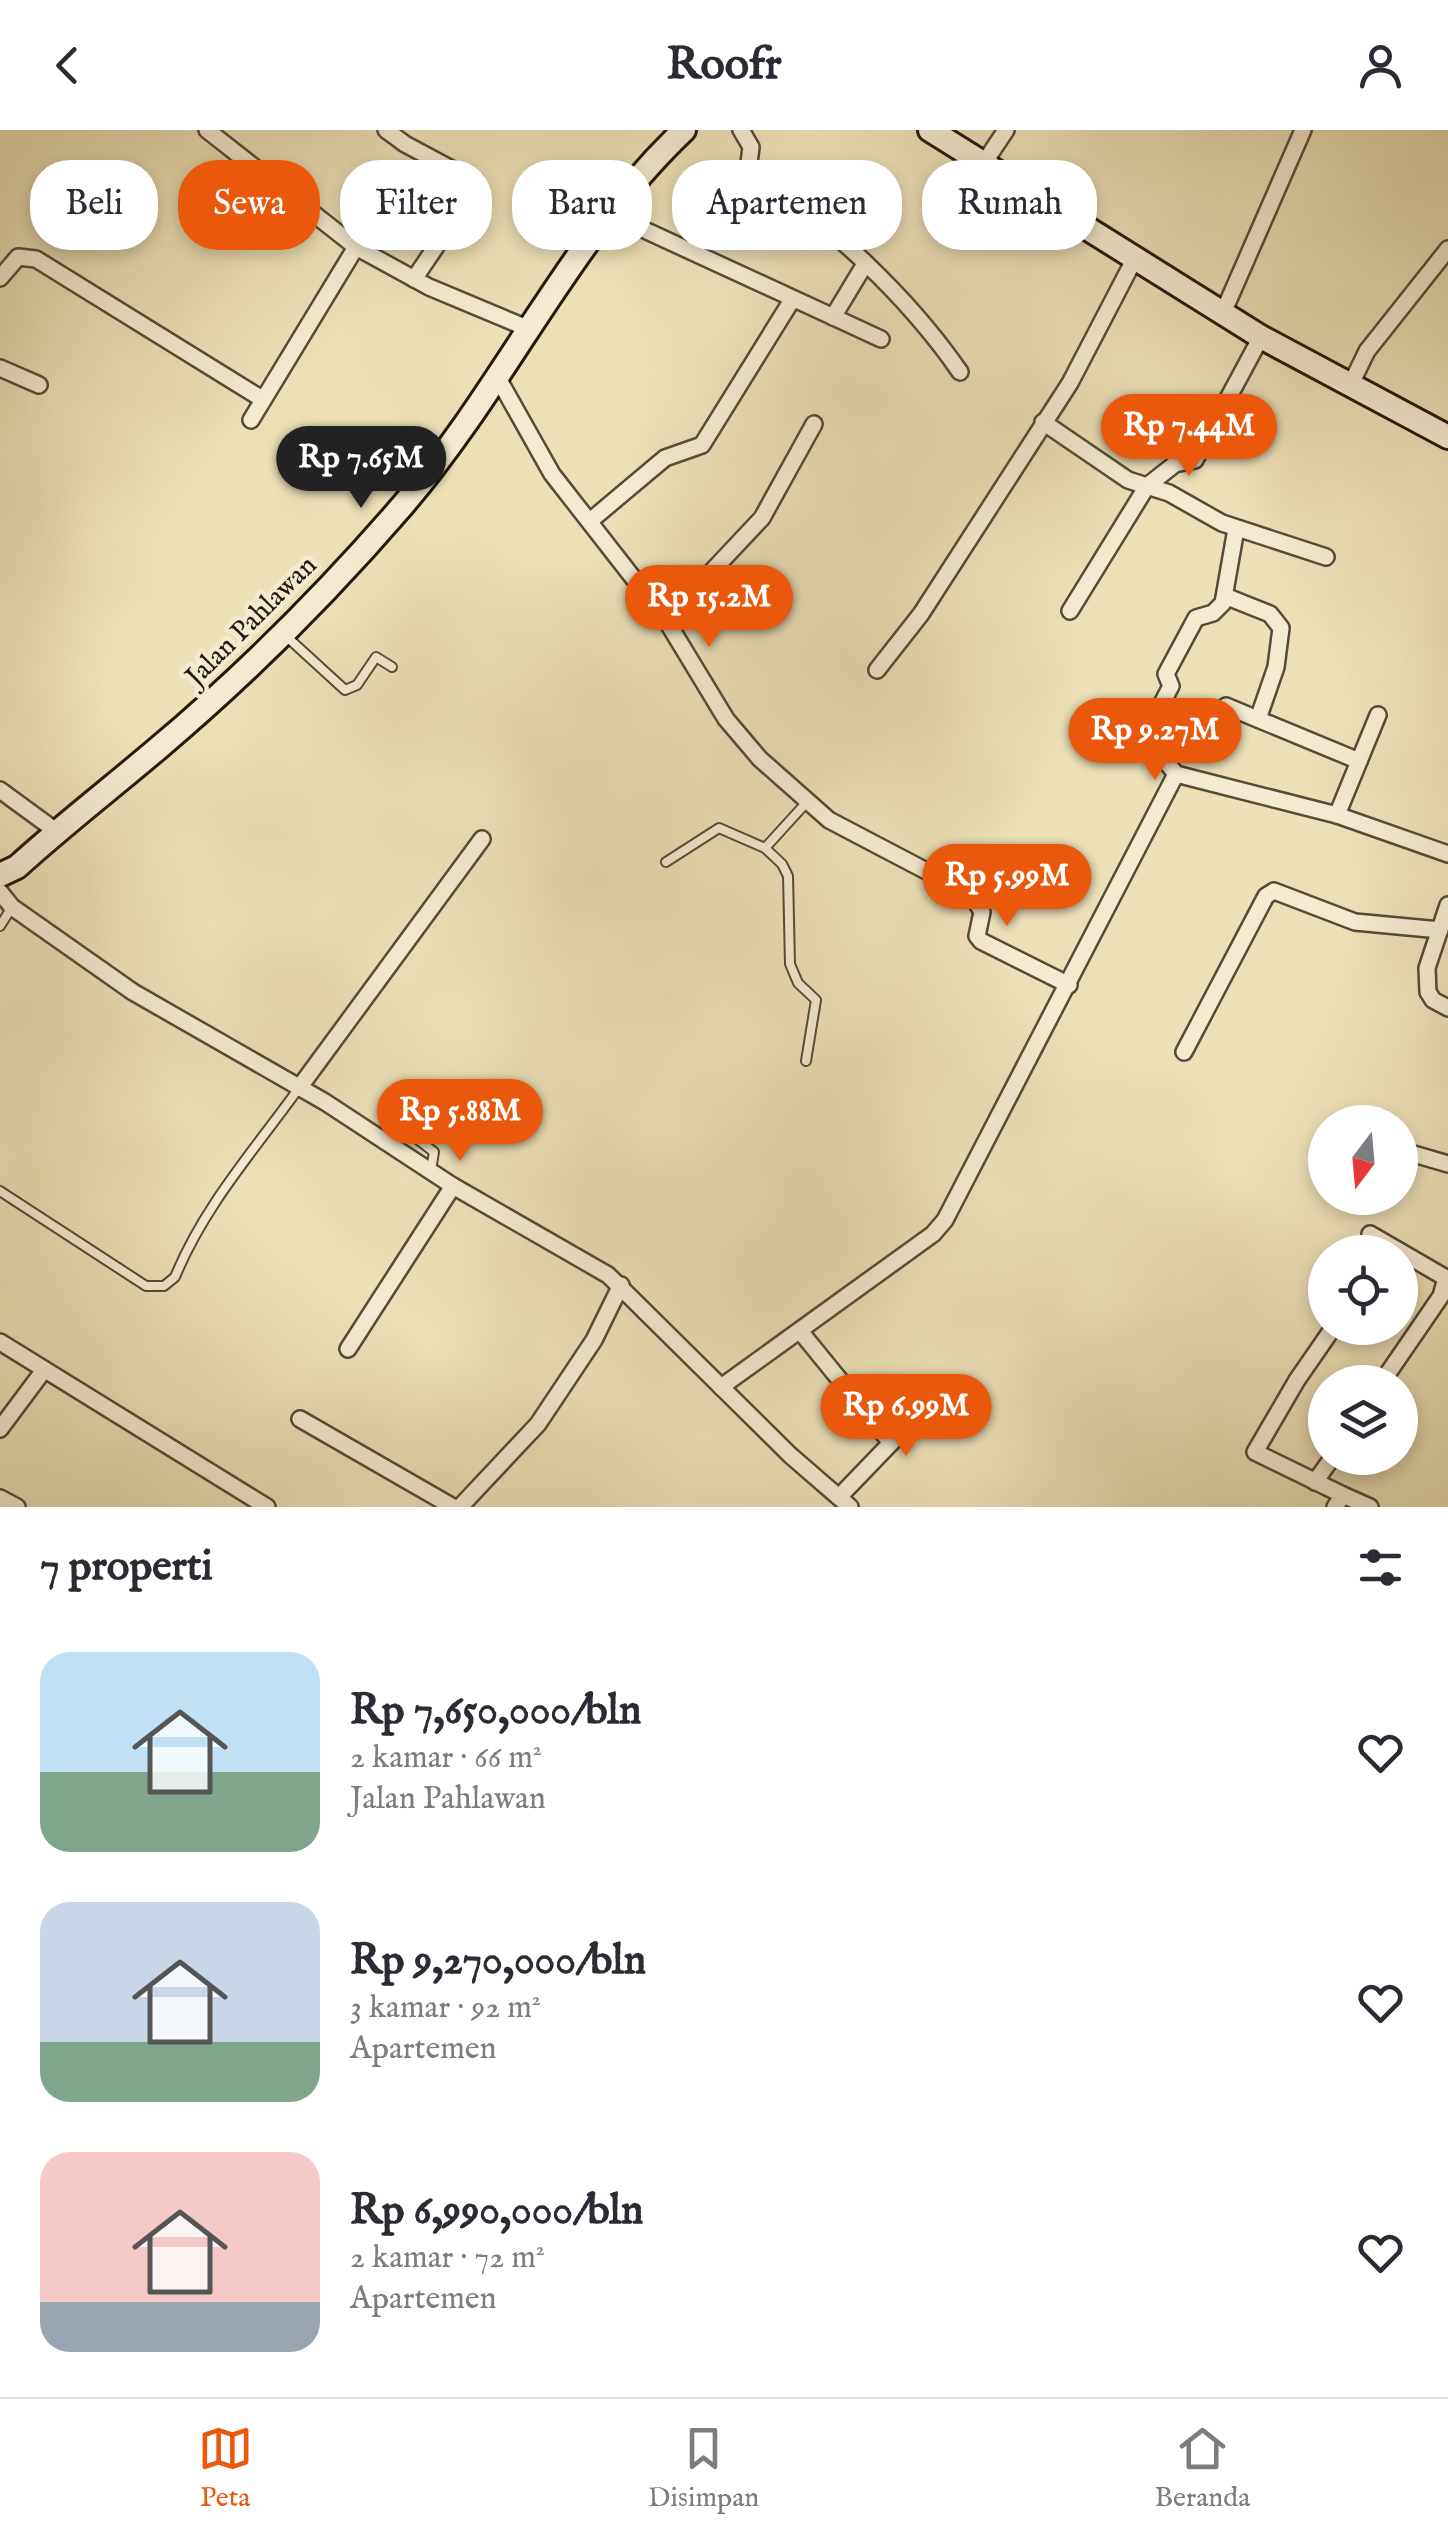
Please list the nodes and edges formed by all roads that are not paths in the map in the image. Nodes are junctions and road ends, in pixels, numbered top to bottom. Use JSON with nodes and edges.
{"nodes":[{"id":1,"x":207,"y":130,"type":"edge"},
{"id":2,"x":386,"y":130,"type":"edge"},
{"id":3,"x":684,"y":130,"type":"edge"},
{"id":4,"x":741,"y":130,"type":"edge"},
{"id":5,"x":930,"y":130,"type":"edge"},
{"id":6,"x":1006,"y":130,"type":"edge"},
{"id":7,"x":1303,"y":130,"type":"edge"},
{"id":8,"x":973,"y":160,"type":"edge"},
{"id":9,"x":986,"y":160,"type":"edge"},
{"id":10,"x":652,"y":161,"type":"edge"},
{"id":11,"x":340,"y":234,"type":"edge"},
{"id":12,"x":652,"y":234,"type":"edge"},
{"id":13,"x":1097,"y":237,"type":"edge"},
{"id":14,"x":1448,"y":248,"type":"edge"},
{"id":15,"x":354,"y":250,"type":"edge"},
{"id":16,"x":361,"y":250,"type":"edge"},
{"id":17,"x":581,"y":250,"type":"edge"},
{"id":18,"x":1134,"y":260,"type":"junction"},
{"id":19,"x":866,"y":264,"type":"junction"},
{"id":20,"x":0,"y":278,"type":"edge"},
{"id":21,"x":414,"y":279,"type":"junction"},
{"id":22,"x":792,"y":300,"type":"junction"},
{"id":23,"x":1223,"y":313,"type":"junction"},
{"id":24,"x":833,"y":317,"type":"junction"},
{"id":25,"x":528,"y":328,"type":"junction"},
{"id":26,"x":1261,"y":337,"type":"junction"},
{"id":27,"x":881,"y":338,"type":"dead end"},
{"id":28,"x":0,"y":368,"type":"edge"},
{"id":29,"x":960,"y":372,"type":"dead end"},
{"id":30,"x":498,"y":378,"type":"junction"},
{"id":31,"x":39,"y":385,"type":"dead end"},
{"id":32,"x":1350,"y":386,"type":"junction"},
{"id":33,"x":262,"y":399,"type":"junction"},
{"id":34,"x":251,"y":420,"type":"dead end"},
{"id":35,"x":1044,"y":422,"type":"junction"},
{"id":36,"x":814,"y":424,"type":"dead end"},
{"id":37,"x":1448,"y":436,"type":"edge"},
{"id":38,"x":1147,"y":486,"type":"junction"},
{"id":39,"x":590,"y":521,"type":"junction"},
{"id":40,"x":1236,"y":528,"type":"junction"},
{"id":41,"x":1326,"y":557,"type":"dead end"},
{"id":42,"x":1224,"y":596,"type":"junction"},
{"id":43,"x":1070,"y":611,"type":"dead end"},
{"id":44,"x":666,"y":620,"type":"junction"},
{"id":45,"x":283,"y":632,"type":"junction"},
{"id":46,"x":392,"y":667,"type":"dead end"},
{"id":47,"x":877,"y":670,"type":"dead end"},
{"id":48,"x":1226,"y":706,"type":"dead end"},
{"id":49,"x":1378,"y":714,"type":"dead end"},
{"id":50,"x":1258,"y":719,"type":"junction"},
{"id":51,"x":1359,"y":761,"type":"junction"},
{"id":52,"x":1176,"y":774,"type":"junction"},
{"id":53,"x":0,"y":790,"type":"edge"},
{"id":54,"x":806,"y":802,"type":"junction"},
{"id":55,"x":1337,"y":815,"type":"junction"},
{"id":56,"x":56,"y":831,"type":"junction"},
{"id":57,"x":482,"y":839,"type":"dead end"},
{"id":58,"x":765,"y":848,"type":"junction"},
{"id":59,"x":1448,"y":854,"type":"edge"},
{"id":60,"x":666,"y":862,"type":"dead end"},
{"id":61,"x":0,"y":875,"type":"edge"},
{"id":62,"x":0,"y":892,"type":"edge"},
{"id":63,"x":1448,"y":905,"type":"edge"},
{"id":64,"x":12,"y":907,"type":"junction"},
{"id":65,"x":0,"y":926,"type":"edge"},
{"id":66,"x":1440,"y":930,"type":"junction"},
{"id":67,"x":1068,"y":985,"type":"junction"},
{"id":68,"x":1448,"y":1008,"type":"edge"},
{"id":69,"x":1184,"y":1052,"type":"dead end"},
{"id":70,"x":806,"y":1062,"type":"dead end"},
{"id":71,"x":299,"y":1088,"type":"junction"},
{"id":72,"x":432,"y":1100,"type":"dead end"},
{"id":73,"x":1418,"y":1155,"type":"edge"},
{"id":74,"x":1448,"y":1164,"type":"edge"},
{"id":75,"x":431,"y":1170,"type":"junction"},
{"id":76,"x":452,"y":1186,"type":"junction"},
{"id":77,"x":0,"y":1191,"type":"edge"},
{"id":78,"x":1418,"y":1261,"type":"edge"},
{"id":79,"x":1447,"y":1273,"type":"edge"},
{"id":80,"x":621,"y":1285,"type":"junction"},
{"id":81,"x":800,"y":1332,"type":"junction"},
{"id":82,"x":0,"y":1342,"type":"edge"},
{"id":83,"x":1321,"y":1345,"type":"edge"},
{"id":84,"x":348,"y":1349,"type":"dead end"},
{"id":85,"x":1394,"y":1365,"type":"edge"},
{"id":86,"x":44,"y":1370,"type":"junction"},
{"id":87,"x":721,"y":1387,"type":"junction"},
{"id":88,"x":942,"y":1390,"type":"dead end"},
{"id":89,"x":300,"y":1419,"type":"dead end"},
{"id":90,"x":0,"y":1429,"type":"edge"},
{"id":91,"x":891,"y":1443,"type":"junction"},
{"id":92,"x":1321,"y":1475,"type":"edge"},
{"id":93,"x":1316,"y":1482,"type":"junction"},
{"id":94,"x":0,"y":1498,"type":"edge"},
{"id":95,"x":1339,"y":1501,"type":"edge"},
{"id":96,"x":844,"y":1502,"type":"edge"},
{"id":97,"x":16,"y":1507,"type":"edge"},
{"id":98,"x":267,"y":1507,"type":"edge"},
{"id":99,"x":457,"y":1507,"type":"edge"},
{"id":100,"x":1370,"y":1507,"type":"edge"}],
"edges":[{"from":1,"to":11,"type":"street"},
{"from":2,"to":21,"type":"street"},
{"from":3,"to":10,"type":"main road","name":"Jalan Pahlawan"},
{"from":4,"to":19,"type":"street"},
{"from":5,"to":8,"type":"main road"},
{"from":6,"to":9,"type":"street"},
{"from":7,"to":23,"type":"street"},
{"from":12,"to":22,"type":"street"},
{"from":13,"to":18,"type":"main road"},
{"from":14,"to":32,"type":"street"},
{"from":15,"to":33,"type":"street"},
{"from":16,"to":21,"type":"street"},
{"from":17,"to":25,"type":"main road","name":"Jalan Pahlawan"},
{"from":18,"to":23,"type":"main road"},
{"from":18,"to":35,"type":"street"},
{"from":19,"to":24,"type":"street"},
{"from":19,"to":29,"type":"street"},
{"from":20,"to":33,"type":"street"},
{"from":21,"to":25,"type":"street"},
{"from":22,"to":24,"type":"street"},
{"from":22,"to":39,"type":"street"},
{"from":23,"to":26,"type":"main road"},
{"from":24,"to":27,"type":"street"},
{"from":25,"to":30,"type":"main road","name":"Jalan Pahlawan"},
{"from":26,"to":32,"type":"main road"},
{"from":26,"to":38,"type":"street"},
{"from":28,"to":31,"type":"street"},
{"from":30,"to":39,"type":"street"},
{"from":30,"to":45,"type":"main road","name":"Jalan Pahlawan"},
{"from":32,"to":37,"type":"main road"},
{"from":33,"to":34,"type":"street"},
{"from":35,"to":38,"type":"street"},
{"from":35,"to":47,"type":"street"},
{"from":36,"to":44,"type":"street"},
{"from":38,"to":40,"type":"street"},
{"from":38,"to":43,"type":"street"},
{"from":39,"to":44,"type":"street"},
{"from":40,"to":41,"type":"street"},
{"from":40,"to":42,"type":"street"},
{"from":42,"to":50,"type":"street"},
{"from":42,"to":52,"type":"street"},
{"from":44,"to":54,"type":"street"},
{"from":45,"to":46,"type":"lane"},
{"from":45,"to":56,"type":"main road","name":"Jalan Pahlawan"},
{"from":48,"to":50,"type":"street"},
{"from":49,"to":51,"type":"street"},
{"from":50,"to":51,"type":"street"},
{"from":51,"to":55,"type":"street"},
{"from":52,"to":55,"type":"street"},
{"from":52,"to":67,"type":"street"},
{"from":53,"to":56,"type":"street"},
{"from":54,"to":58,"type":"lane"},
{"from":54,"to":67,"type":"street"},
{"from":55,"to":59,"type":"street"},
{"from":56,"to":61,"type":"main road","name":"Jalan Pahlawan"},
{"from":57,"to":71,"type":"street"},
{"from":58,"to":60,"type":"lane"},
{"from":58,"to":70,"type":"lane"},
{"from":62,"to":64,"type":"street"},
{"from":63,"to":66,"type":"street"},
{"from":64,"to":65,"type":"lane"},
{"from":64,"to":71,"type":"street"},
{"from":66,"to":68,"type":"street"},
{"from":66,"to":69,"type":"street"},
{"from":67,"to":81,"type":"street"},
{"from":71,"to":75,"type":"street"},
{"from":71,"to":77,"type":"lane"},
{"from":72,"to":75,"type":"lane"},
{"from":73,"to":74,"type":"street"},
{"from":75,"to":76,"type":"street"},
{"from":76,"to":80,"type":"street"},
{"from":76,"to":84,"type":"street"},
{"from":78,"to":79,"type":"street"},
{"from":79,"to":85,"type":"street"},
{"from":80,"to":87,"type":"street"},
{"from":80,"to":99,"type":"street"},
{"from":81,"to":87,"type":"street"},
{"from":81,"to":91,"type":"street"},
{"from":82,"to":86,"type":"street"},
{"from":83,"to":93,"type":"street"},
{"from":86,"to":90,"type":"street"},
{"from":86,"to":98,"type":"street"},
{"from":87,"to":96,"type":"street"},
{"from":88,"to":91,"type":"street"},
{"from":89,"to":99,"type":"street"},
{"from":91,"to":96,"type":"street"},
{"from":92,"to":93,"type":"street"},
{"from":93,"to":95,"type":"street"},
{"from":94,"to":97,"type":"street"},
{"from":95,"to":100,"type":"street"}]}
